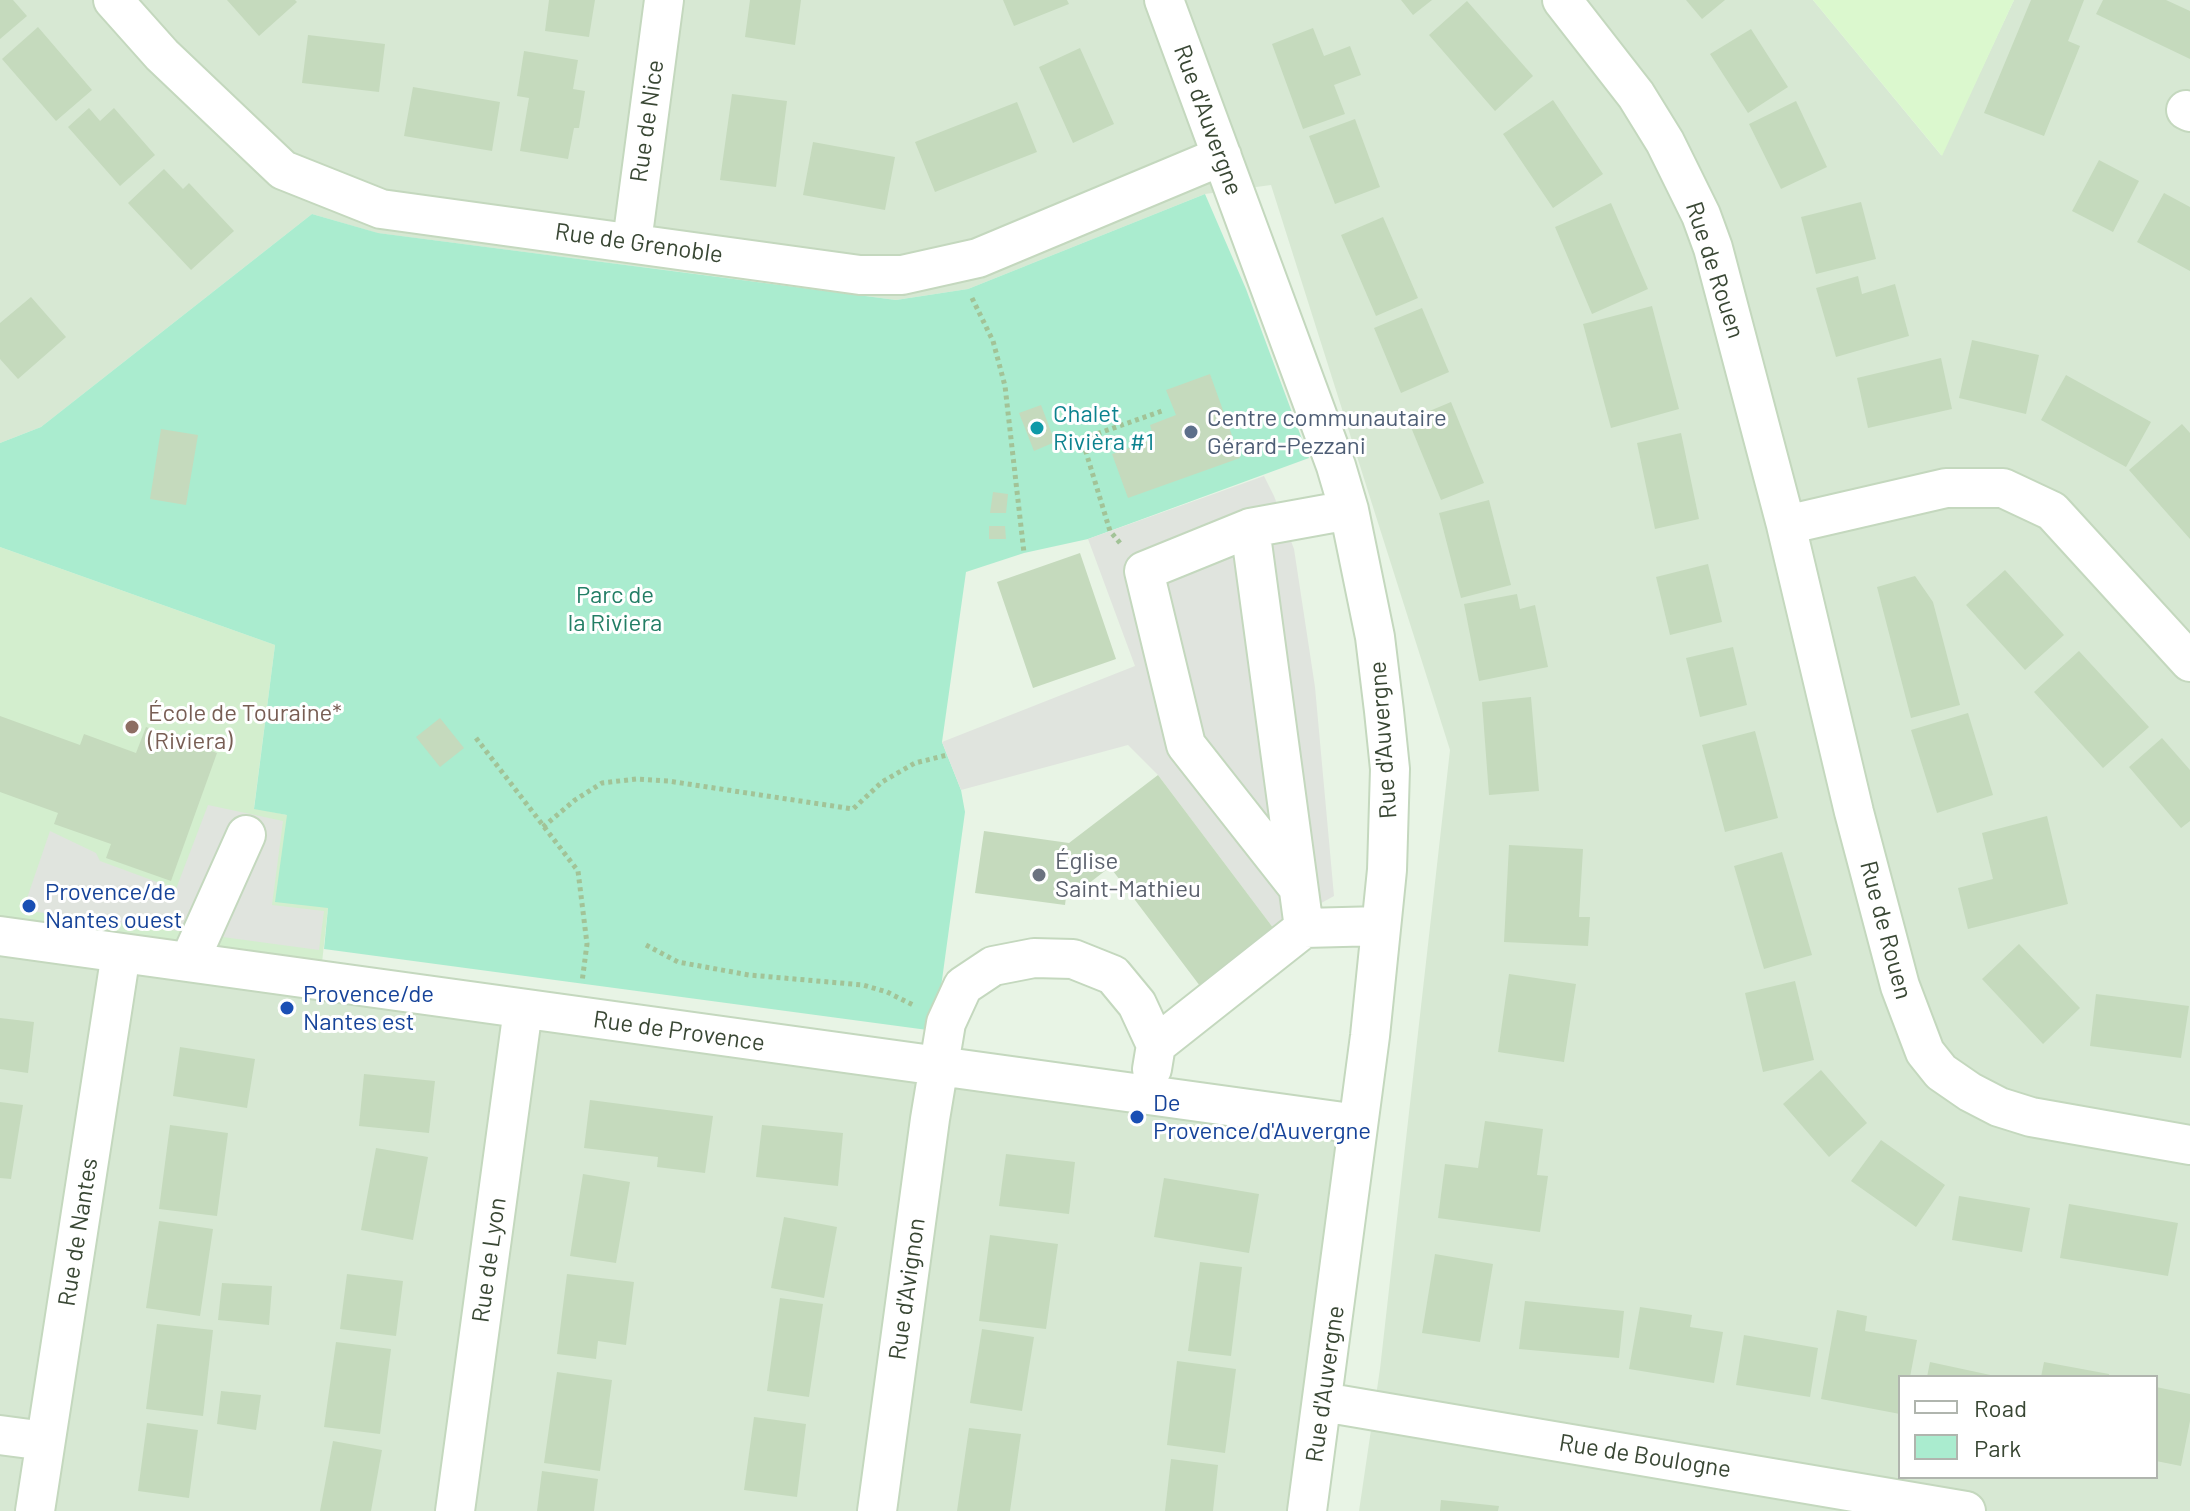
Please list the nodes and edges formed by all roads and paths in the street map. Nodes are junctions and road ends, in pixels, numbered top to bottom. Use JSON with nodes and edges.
{"nodes":[{"id":1,"x":113,"y":0,"type":"edge"},
{"id":2,"x":664,"y":0,"type":"edge"},
{"id":3,"x":1164,"y":0,"type":"edge"},
{"id":4,"x":1562,"y":0,"type":"edge"},
{"id":5,"x":1222,"y":156,"type":"junction"},
{"id":6,"x":632,"y":242,"type":"junction"},
{"id":7,"x":968,"y":289,"type":"dead end"},
{"id":8,"x":1162,"y":411,"type":"dead end"},
{"id":9,"x":1349,"y":510,"type":"junction"},
{"id":10,"x":1786,"y":525,"type":"junction"},
{"id":11,"x":1250,"y":528,"type":"junction"},
{"id":12,"x":1024,"y":553,"type":"dead end"},
{"id":13,"x":1144,"y":571,"type":"junction"},
{"id":14,"x":2190,"y":662,"type":"edge"},
{"id":15,"x":476,"y":738,"type":"dead end"},
{"id":16,"x":947,"y":755,"type":"dead end"},
{"id":17,"x":543,"y":827,"type":"junction"},
{"id":18,"x":246,"y":835,"type":"dead end"},
{"id":19,"x":1299,"y":888,"type":"junction"},
{"id":20,"x":1381,"y":926,"type":"junction"},
{"id":21,"x":1304,"y":928,"type":"junction"},
{"id":22,"x":0,"y":936,"type":"edge"},
{"id":23,"x":587,"y":944,"type":"dead end"},
{"id":24,"x":646,"y":945,"type":"dead end"},
{"id":25,"x":121,"y":953,"type":"junction"},
{"id":26,"x":189,"y":962,"type":"junction"},
{"id":27,"x":523,"y":1009,"type":"junction"},
{"id":28,"x":946,"y":1023,"type":"junction"},
{"id":29,"x":1156,"y":1045,"type":"junction"},
{"id":30,"x":939,"y":1067,"type":"junction"},
{"id":31,"x":1149,"y":1094,"type":"junction"},
{"id":32,"x":1358,"y":1124,"type":"junction"},
{"id":33,"x":2190,"y":1145,"type":"edge"},
{"id":34,"x":1323,"y":1402,"type":"junction"},
{"id":35,"x":0,"y":1435,"type":"edge"},
{"id":36,"x":45,"y":1441,"type":"junction"},
{"id":37,"x":1852,"y":1501,"type":"edge"},
{"id":38,"x":35,"y":1511,"type":"edge"},
{"id":39,"x":455,"y":1511,"type":"edge"},
{"id":40,"x":877,"y":1511,"type":"edge"},
{"id":41,"x":1307,"y":1511,"type":"edge"},
{"id":42,"x":1966,"y":1511,"type":"edge"}],
"edges":[{"from":1,"to":6,"type":"street","name":"Rue de Grenoble"},
{"from":2,"to":6,"type":"street","name":"Rue de Nice"},
{"from":3,"to":5,"type":"street","name":"Rue d'Auvergne"},
{"from":4,"to":10,"type":"street","name":"Rue de Rouen"},
{"from":5,"to":6,"type":"street","name":"Rue de Grenoble"},
{"from":5,"to":9,"type":"street","name":"Rue d'Auvergne"},
{"from":7,"to":12,"type":"path"},
{"from":8,"to":13,"type":"path"},
{"from":9,"to":11,"type":"street"},
{"from":9,"to":20,"type":"street","name":"Rue d'Auvergne"},
{"from":10,"to":14,"type":"street"},
{"from":10,"to":33,"type":"street","name":"Rue de Rouen"},
{"from":11,"to":13,"type":"street"},
{"from":11,"to":19,"type":"street"},
{"from":13,"to":19,"type":"street"},
{"from":15,"to":17,"type":"path"},
{"from":16,"to":17,"type":"path"},
{"from":17,"to":23,"type":"path"},
{"from":18,"to":26,"type":"street"},
{"from":19,"to":21,"type":"street"},
{"from":20,"to":21,"type":"street"},
{"from":20,"to":32,"type":"street","name":"Rue d'Auvergne"},
{"from":21,"to":29,"type":"street"},
{"from":22,"to":25,"type":"street","name":"Rue de Provence"},
{"from":24,"to":28,"type":"path"},
{"from":25,"to":26,"type":"street","name":"Rue de Provence"},
{"from":25,"to":36,"type":"street","name":"Rue de Nantes"},
{"from":26,"to":27,"type":"street","name":"Rue de Provence"},
{"from":27,"to":30,"type":"street","name":"Rue de Provence"},
{"from":27,"to":39,"type":"street","name":"Rue de Lyon"},
{"from":28,"to":29,"type":"street","name":"Rue d'Avignon"},
{"from":28,"to":30,"type":"street","name":"Rue d'Avignon"},
{"from":29,"to":31,"type":"street"},
{"from":30,"to":31,"type":"street","name":"Rue de Provence"},
{"from":30,"to":40,"type":"street","name":"Rue d'Avignon"},
{"from":31,"to":32,"type":"street","name":"Rue de Provence"},
{"from":32,"to":34,"type":"street","name":"Rue d'Auvergne"},
{"from":34,"to":37,"type":"street","name":"Rue de Boulogne"},
{"from":34,"to":41,"type":"street","name":"Rue d'Auvergne"},
{"from":35,"to":36,"type":"street"},
{"from":36,"to":38,"type":"street","name":"Rue de Nantes"},
{"from":37,"to":42,"type":"street","name":"Rue de Boulogne"}]}
